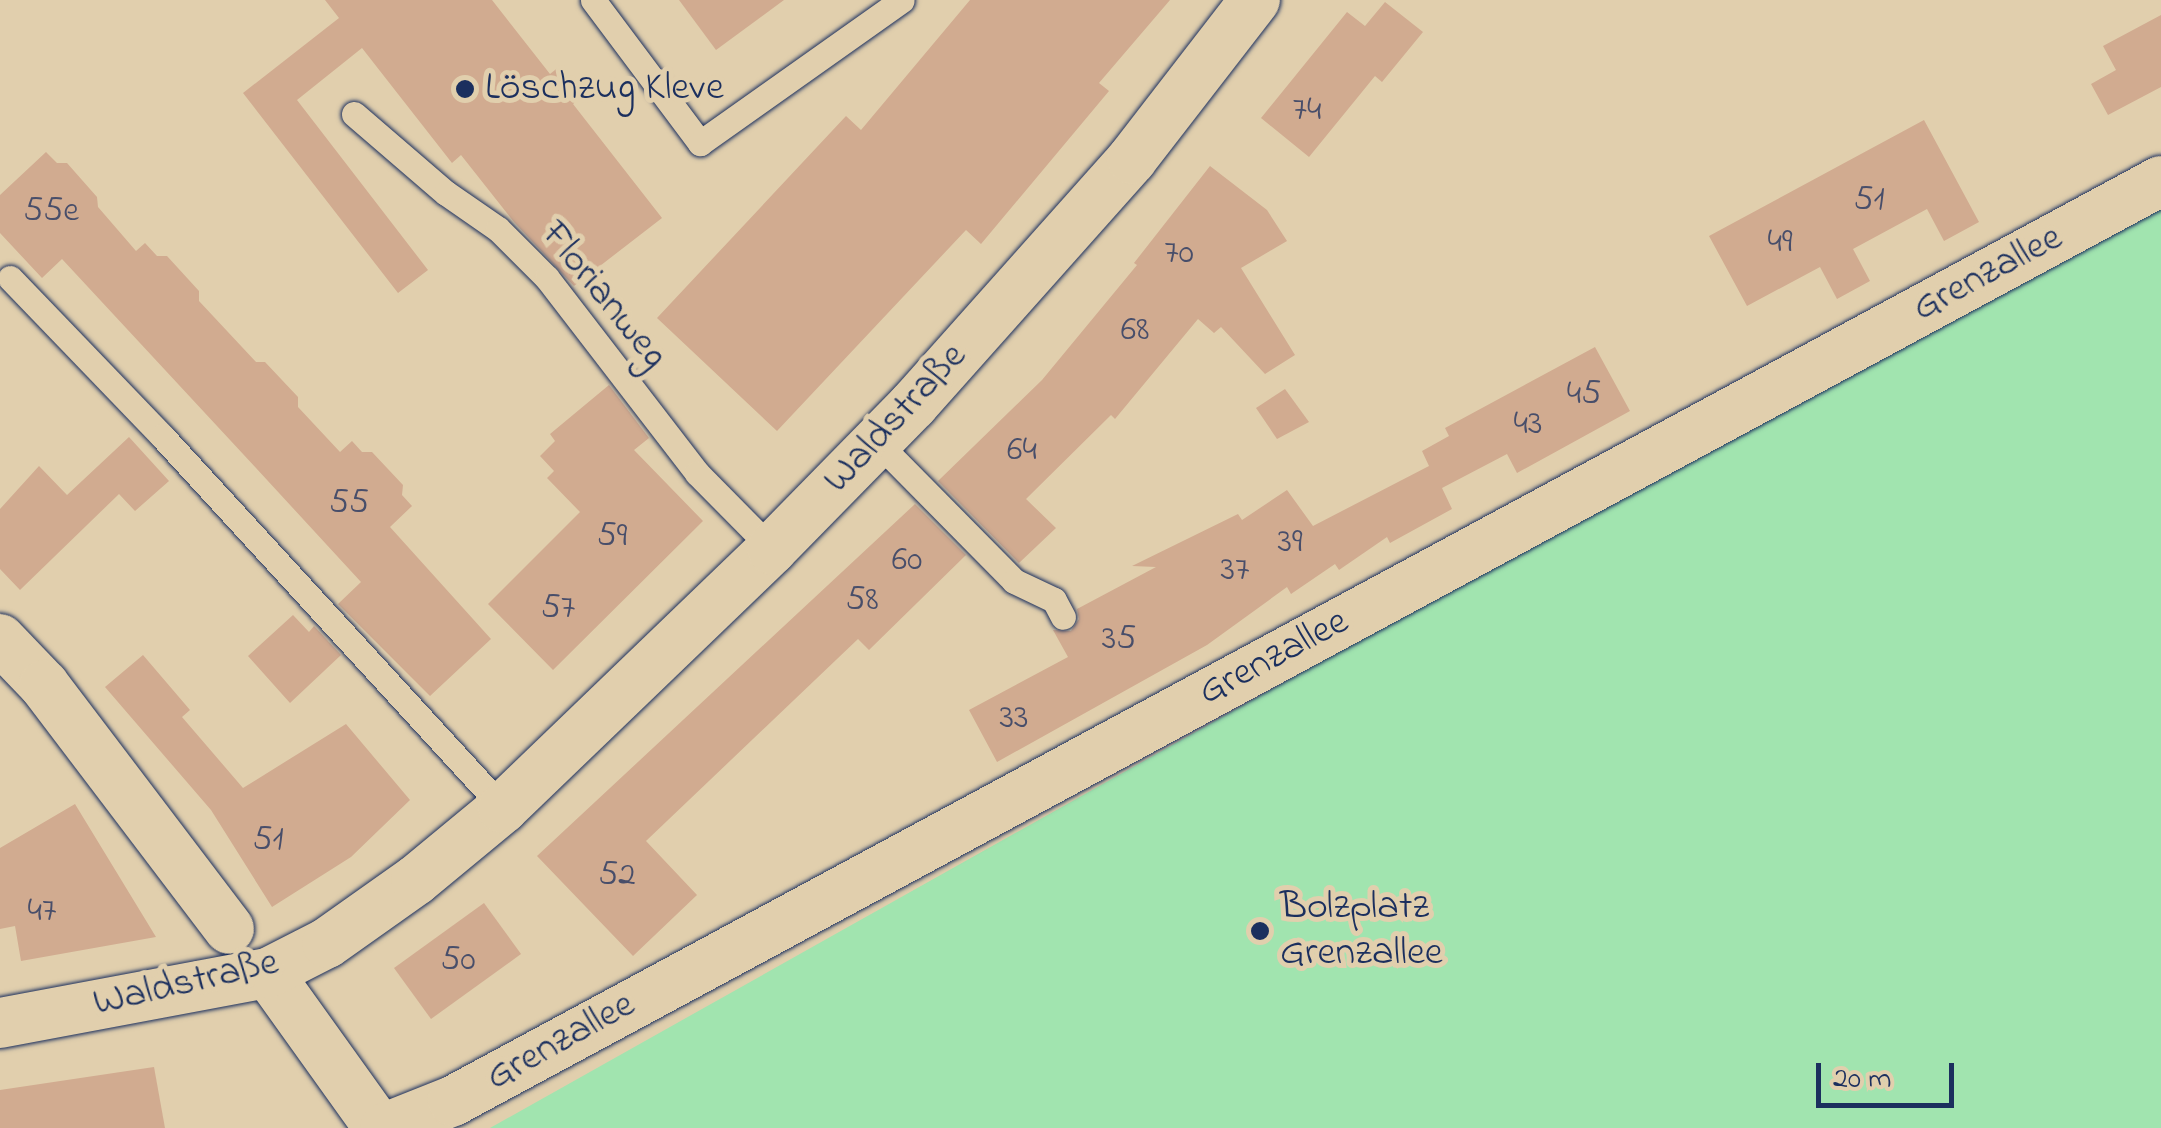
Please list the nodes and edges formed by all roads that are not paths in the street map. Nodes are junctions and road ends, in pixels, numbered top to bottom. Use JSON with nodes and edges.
{"nodes":[{"id":1,"x":593,"y":0,"type":"edge"},
{"id":2,"x":902,"y":0,"type":"edge"},
{"id":3,"x":1255,"y":0,"type":"edge"},
{"id":4,"x":354,"y":114,"type":"dead end"},
{"id":5,"x":2161,"y":182,"type":"edge"},
{"id":6,"x":10,"y":278,"type":"dead end"},
{"id":7,"x":877,"y":442,"type":"junction"},
{"id":8,"x":772,"y":548,"type":"junction"},
{"id":9,"x":1063,"y":617,"type":"dead end"},
{"id":10,"x":0,"y":640,"type":"edge"},
{"id":11,"x":503,"y":808,"type":"junction"},
{"id":12,"x":229,"y":929,"type":"dead end"},
{"id":13,"x":268,"y":972,"type":"junction"},
{"id":14,"x":0,"y":1024,"type":"edge"},
{"id":15,"x":382,"y":1128,"type":"edge"}],
"edges":[{"from":1,"to":2,"type":"lane"},
{"from":3,"to":7,"type":"street","name":"Waldstraße"},
{"from":4,"to":8,"type":"lane","name":"Florianweg"},
{"from":5,"to":15,"type":"street","name":"Grenzallee"},
{"from":6,"to":11,"type":"lane"},
{"from":7,"to":8,"type":"street","name":"Waldstraße"},
{"from":7,"to":9,"type":"lane"},
{"from":8,"to":11,"type":"street","name":"Waldstraße"},
{"from":10,"to":12,"type":"street"},
{"from":11,"to":13,"type":"street","name":"Waldstraße"},
{"from":13,"to":14,"type":"street","name":"Waldstraße"},
{"from":13,"to":15,"type":"street"}]}
